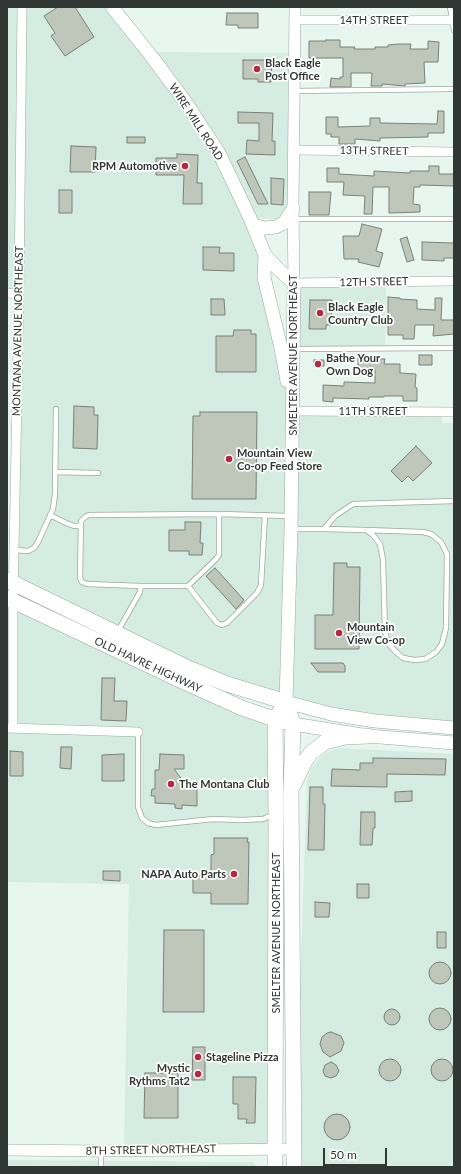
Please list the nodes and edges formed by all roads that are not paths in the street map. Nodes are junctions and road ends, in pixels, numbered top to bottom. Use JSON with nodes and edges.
{"nodes":[{"id":1,"x":22,"y":7,"type":"edge"},
{"id":2,"x":112,"y":7,"type":"edge"},
{"id":3,"x":295,"y":7,"type":"edge"},
{"id":4,"x":450,"y":7,"type":"edge"},
{"id":5,"x":295,"y":20,"type":"junction"},
{"id":6,"x":453,"y":20,"type":"junction"},
{"id":7,"x":454,"y":30,"type":"edge"},
{"id":8,"x":454,"y":89,"type":"edge"},
{"id":9,"x":294,"y":91,"type":"junction"},
{"id":10,"x":294,"y":150,"type":"junction"},
{"id":11,"x":454,"y":152,"type":"edge"},
{"id":12,"x":293,"y":214,"type":"junction"},
{"id":13,"x":454,"y":219,"type":"edge"},
{"id":14,"x":253,"y":225,"type":"junction"},
{"id":15,"x":265,"y":255,"type":"junction"},
{"id":16,"x":454,"y":281,"type":"edge"},
{"id":17,"x":294,"y":283,"type":"junction"},
{"id":18,"x":7,"y":293,"type":"edge"},
{"id":19,"x":20,"y":294,"type":"junction"},
{"id":20,"x":454,"y":348,"type":"edge"},
{"id":21,"x":293,"y":349,"type":"junction"},
{"id":22,"x":56,"y":409,"type":"dead end"},
{"id":23,"x":292,"y":410,"type":"junction"},
{"id":24,"x":454,"y":412,"type":"edge"},
{"id":25,"x":55,"y":472,"type":"junction"},
{"id":26,"x":98,"y":473,"type":"dead end"},
{"id":27,"x":454,"y":502,"type":"edge"},
{"id":28,"x":219,"y":514,"type":"junction"},
{"id":29,"x":265,"y":515,"type":"junction"},
{"id":30,"x":50,"y":516,"type":"junction"},
{"id":31,"x":292,"y":516,"type":"junction"},
{"id":32,"x":81,"y":526,"type":"junction"},
{"id":33,"x":291,"y":529,"type":"junction"},
{"id":34,"x":324,"y":529,"type":"junction"},
{"id":35,"x":366,"y":530,"type":"junction"},
{"id":36,"x":14,"y":550,"type":"junction"},
{"id":37,"x":10,"y":582,"type":"edge"},
{"id":38,"x":141,"y":586,"type":"junction"},
{"id":39,"x":188,"y":586,"type":"junction"},
{"id":40,"x":10,"y":600,"type":"edge"},
{"id":41,"x":117,"y":634,"type":"junction"},
{"id":42,"x":286,"y":702,"type":"junction"},
{"id":43,"x":274,"y":720,"type":"junction"},
{"id":44,"x":293,"y":724,"type":"junction"},
{"id":45,"x":10,"y":728,"type":"edge"},
{"id":46,"x":454,"y":728,"type":"edge"},
{"id":47,"x":138,"y":732,"type":"joint"},
{"id":48,"x":368,"y":736,"type":"junction"},
{"id":49,"x":454,"y":743,"type":"edge"},
{"id":50,"x":291,"y":792,"type":"junction"},
{"id":51,"x":276,"y":813,"type":"junction"},
{"id":52,"x":275,"y":1148,"type":"junction"},
{"id":53,"x":294,"y":1149,"type":"junction"},
{"id":54,"x":7,"y":1150,"type":"edge"},
{"id":55,"x":101,"y":1151,"type":"junction"},
{"id":56,"x":101,"y":1167,"type":"edge"},
{"id":57,"x":275,"y":1167,"type":"edge"},
{"id":58,"x":294,"y":1167,"type":"edge"}],
"edges":[{"from":1,"to":19,"type":"street","name":"MONTANA AVENUE NORTHEAST"},
{"from":2,"to":14,"type":"main road","name":"WIRE MILL ROAD"},
{"from":3,"to":5,"type":"street","name":"SMELTER AVENUE NORTHEAST"},
{"from":4,"to":6,"type":"lane"},
{"from":5,"to":6,"type":"street","name":"14TH STREET"},
{"from":5,"to":9,"type":"street","name":"SMELTER AVENUE NORTHEAST"},
{"from":6,"to":7,"type":"lane"},
{"from":8,"to":9,"type":"lane"},
{"from":9,"to":10,"type":"street","name":"SMELTER AVENUE NORTHEAST"},
{"from":10,"to":11,"type":"street","name":"13TH STREET"},
{"from":10,"to":12,"type":"street","name":"SMELTER AVENUE NORTHEAST"},
{"from":12,"to":13,"type":"lane"},
{"from":12,"to":14,"type":"main road"},
{"from":12,"to":17,"type":"street","name":"SMELTER AVENUE NORTHEAST"},
{"from":14,"to":15,"type":"main road","name":"WIRE MILL ROAD"},
{"from":15,"to":17,"type":"main road","name":"WIRE MILL ROAD"},
{"from":15,"to":23,"type":"main road"},
{"from":16,"to":17,"type":"street","name":"12TH STREET"},
{"from":17,"to":21,"type":"main road","name":"SMELTER AVENUE NORTHEAST"},
{"from":18,"to":19,"type":"street"},
{"from":19,"to":36,"type":"street","name":"MONTANA AVENUE NORTHEAST"},
{"from":20,"to":21,"type":"lane"},
{"from":21,"to":23,"type":"main road","name":"SMELTER AVENUE NORTHEAST"},
{"from":22,"to":25,"type":"lane"},
{"from":23,"to":24,"type":"street","name":"11TH STREET"},
{"from":23,"to":31,"type":"main road","name":"SMELTER AVENUE NORTHEAST"},
{"from":25,"to":26,"type":"lane"},
{"from":25,"to":30,"type":"lane"},
{"from":27,"to":34,"type":"lane"},
{"from":28,"to":29,"type":"lane"},
{"from":28,"to":32,"type":"lane"},
{"from":28,"to":39,"type":"lane"},
{"from":29,"to":31,"type":"lane"},
{"from":29,"to":39,"type":"lane"},
{"from":30,"to":32,"type":"lane"},
{"from":30,"to":36,"type":"lane"},
{"from":31,"to":33,"type":"main road","name":"SMELTER AVENUE NORTHEAST"},
{"from":32,"to":38,"type":"lane"},
{"from":33,"to":34,"type":"lane"},
{"from":33,"to":42,"type":"main road","name":"SMELTER AVENUE NORTHEAST"},
{"from":34,"to":35,"type":"lane"},
{"from":35,"to":35,"type":"lane"},
{"from":36,"to":37,"type":"street","name":"MONTANA AVENUE NORTHEAST"},
{"from":37,"to":40,"type":"street","name":"MONTANA AVENUE NORTHEAST"},
{"from":37,"to":41,"type":"highway","name":"OLD HAVRE HIGHWAY"},
{"from":38,"to":39,"type":"lane"},
{"from":38,"to":41,"type":"lane"},
{"from":40,"to":43,"type":"highway","name":"OLD HAVRE HIGHWAY"},
{"from":40,"to":45,"type":"street","name":"MONTANA AVENUE NORTHEAST"},
{"from":41,"to":42,"type":"highway","name":"OLD HAVRE HIGHWAY"},
{"from":42,"to":43,"type":"highway"},
{"from":42,"to":44,"type":"highway","name":"SMELTER AVENUE NORTHEAST"},
{"from":42,"to":46,"type":"main road"},
{"from":43,"to":44,"type":"highway","name":"OLD HAVRE HIGHWAY"},
{"from":43,"to":51,"type":"highway","name":"SMELTER AVENUE NORTHEAST"},
{"from":44,"to":48,"type":"main road"},
{"from":44,"to":50,"type":"highway","name":"SMELTER AVENUE NORTHEAST"},
{"from":45,"to":47,"type":"street"},
{"from":47,"to":51,"type":"lane"},
{"from":48,"to":49,"type":"main road"},
{"from":48,"to":50,"type":"highway"},
{"from":50,"to":53,"type":"highway","name":"SMELTER AVENUE NORTHEAST"},
{"from":51,"to":52,"type":"highway","name":"SMELTER AVENUE NORTHEAST"},
{"from":52,"to":53,"type":"street","name":"8TH STREET NORTHEAST"},
{"from":52,"to":55,"type":"street","name":"8TH STREET NORTHEAST"},
{"from":52,"to":57,"type":"highway","name":"SMELTER AVENUE NORTHEAST"},
{"from":53,"to":58,"type":"highway","name":"SMELTER AVENUE NORTHEAST"},
{"from":54,"to":55,"type":"street","name":"8TH STREET NORTHEAST"},
{"from":55,"to":56,"type":"lane"}]}
